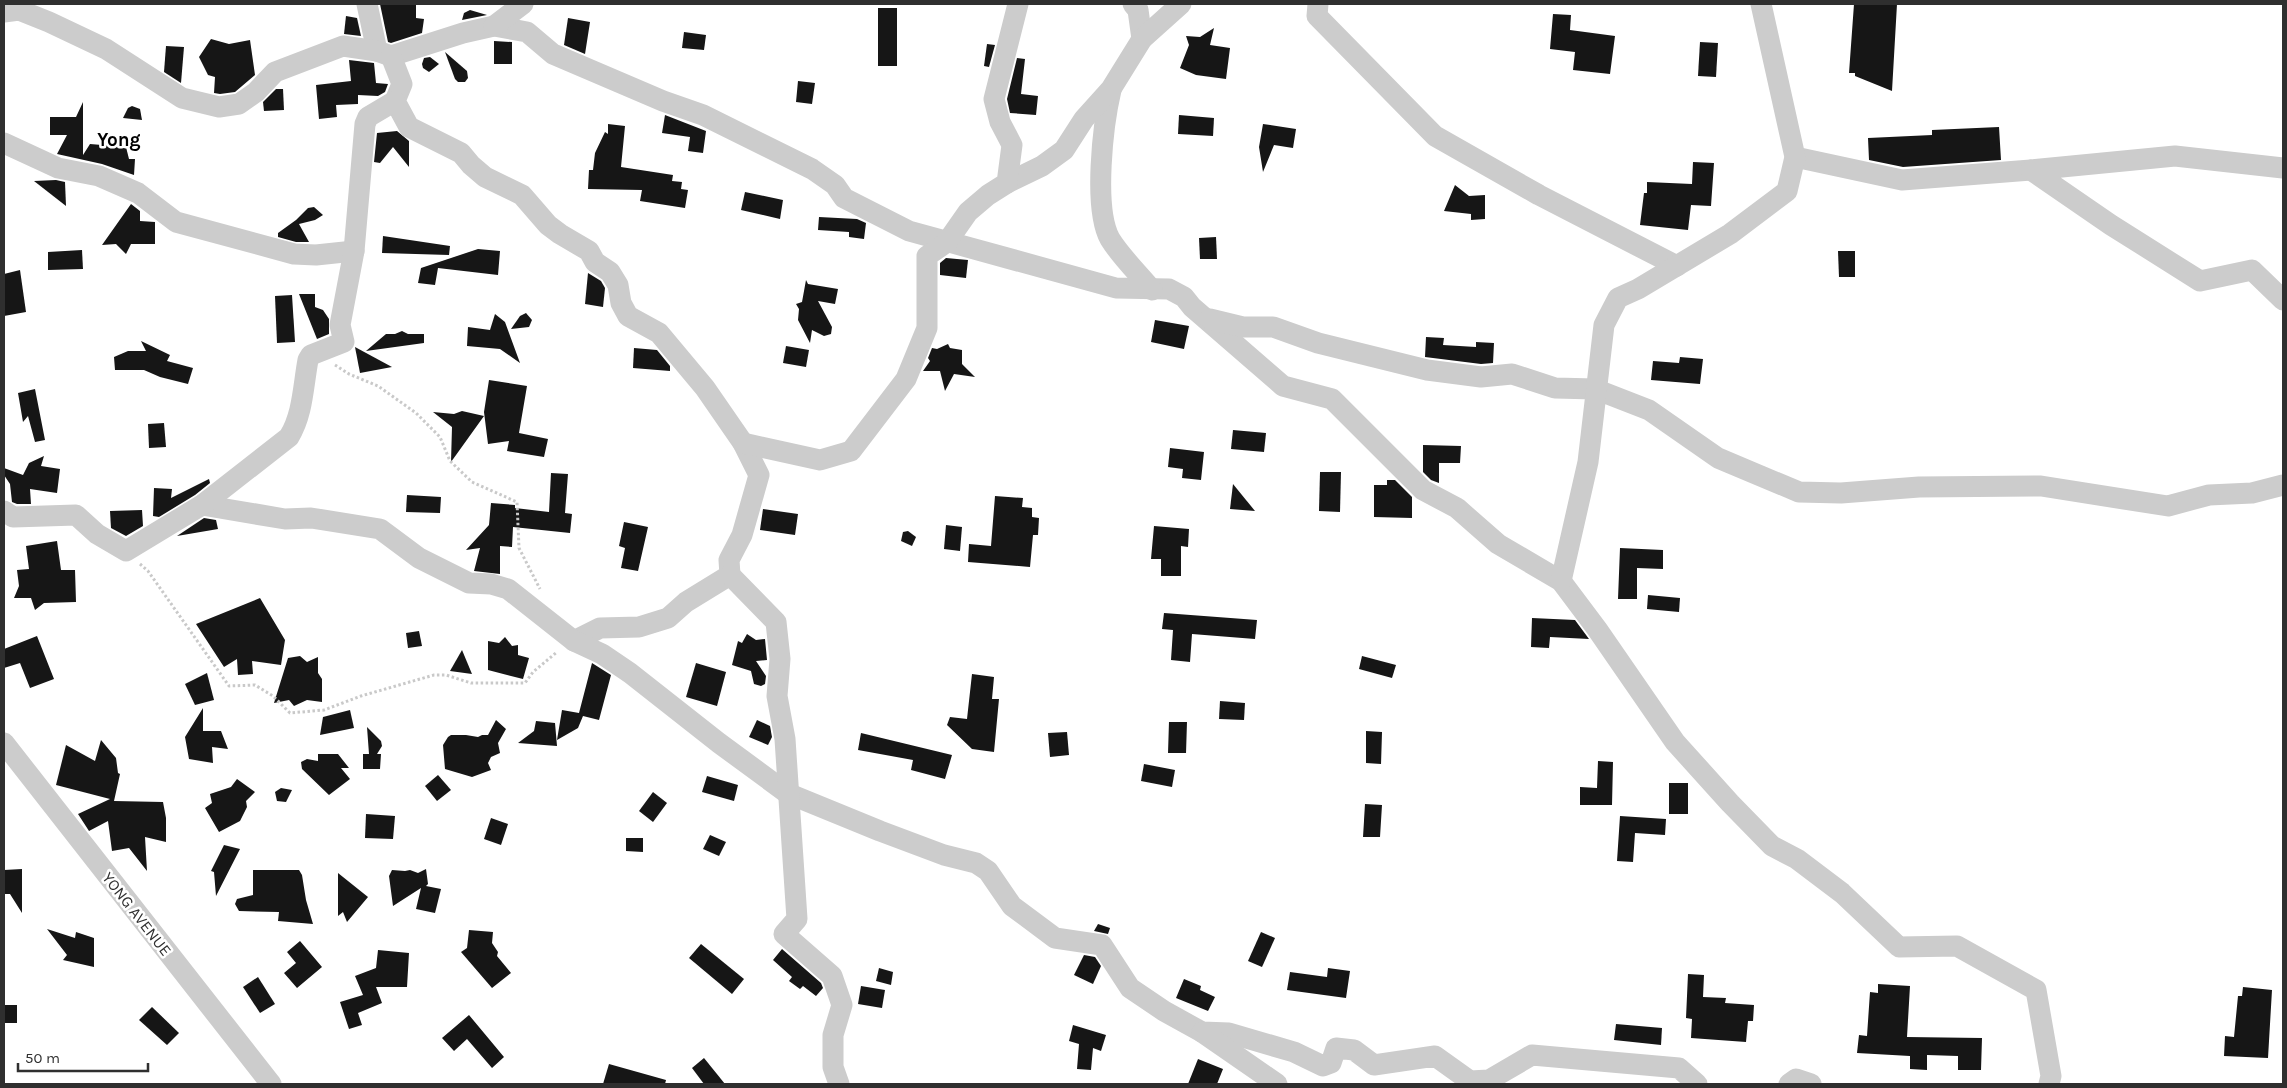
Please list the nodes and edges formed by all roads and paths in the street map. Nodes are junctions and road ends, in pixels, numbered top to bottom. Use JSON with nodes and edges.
{"nodes":[{"id":1,"x":367,"y":4,"type":"edge"},
{"id":2,"x":523,"y":4,"type":"edge"},
{"id":3,"x":1018,"y":4,"type":"edge"},
{"id":4,"x":1133,"y":4,"type":"edge"},
{"id":5,"x":1181,"y":4,"type":"edge"},
{"id":6,"x":1760,"y":4,"type":"edge"},
{"id":7,"x":1313,"y":8,"type":"edge"},
{"id":8,"x":4,"y":12,"type":"edge"},
{"id":9,"x":494,"y":26,"type":"junction"},
{"id":10,"x":1142,"y":39,"type":"junction"},
{"id":11,"x":384,"y":54,"type":"junction"},
{"id":12,"x":1111,"y":89,"type":"junction"},
{"id":13,"x":395,"y":101,"type":"junction"},
{"id":14,"x":4,"y":144,"type":"edge"},
{"id":15,"x":1795,"y":157,"type":"junction"},
{"id":16,"x":2283,"y":168,"type":"edge"},
{"id":17,"x":2031,"y":170,"type":"junction"},
{"id":18,"x":1007,"y":183,"type":"junction"},
{"id":19,"x":947,"y":242,"type":"junction"},
{"id":20,"x":354,"y":250,"type":"junction"},
{"id":21,"x":1677,"y":266,"type":"junction"},
{"id":22,"x":1152,"y":290,"type":"junction"},
{"id":23,"x":2283,"y":300,"type":"edge"},
{"id":24,"x":1207,"y":319,"type":"junction"},
{"id":25,"x":311,"y":355,"type":"junction"},
{"id":26,"x":1595,"y":389,"type":"junction"},
{"id":27,"x":743,"y":443,"type":"junction"},
{"id":28,"x":2283,"y":485,"type":"edge"},
{"id":29,"x":202,"y":505,"type":"junction"},
{"id":30,"x":4,"y":511,"type":"edge"},
{"id":31,"x":126,"y":551,"type":"junction"},
{"id":32,"x":730,"y":575,"type":"junction"},
{"id":33,"x":1561,"y":581,"type":"junction"},
{"id":34,"x":541,"y":590,"type":"dead end"},
{"id":35,"x":574,"y":641,"type":"junction"},
{"id":36,"x":4,"y":743,"type":"edge"},
{"id":37,"x":787,"y":793,"type":"junction"},
{"id":38,"x":1202,"y":1032,"type":"junction"},
{"id":39,"x":271,"y":1084,"type":"edge"},
{"id":40,"x":839,"y":1084,"type":"edge"},
{"id":41,"x":1277,"y":1084,"type":"edge"},
{"id":42,"x":1697,"y":1084,"type":"edge"},
{"id":43,"x":1789,"y":1084,"type":"edge"},
{"id":44,"x":1811,"y":1084,"type":"edge"},
{"id":45,"x":2050,"y":1084,"type":"edge"}],
"edges":[{"from":1,"to":11,"type":"street"},
{"from":2,"to":9,"type":"street"},
{"from":3,"to":18,"type":"street"},
{"from":4,"to":10,"type":"street"},
{"from":5,"to":10,"type":"street"},
{"from":6,"to":15,"type":"street"},
{"from":7,"to":21,"type":"street"},
{"from":8,"to":11,"type":"street"},
{"from":9,"to":11,"type":"street"},
{"from":9,"to":19,"type":"street"},
{"from":10,"to":12,"type":"street"},
{"from":11,"to":13,"type":"street"},
{"from":12,"to":18,"type":"street"},
{"from":12,"to":22,"type":"street"},
{"from":13,"to":20,"type":"street"},
{"from":13,"to":27,"type":"street"},
{"from":14,"to":20,"type":"street"},
{"from":15,"to":17,"type":"street"},
{"from":15,"to":21,"type":"street"},
{"from":16,"to":17,"type":"street"},
{"from":17,"to":23,"type":"street"},
{"from":18,"to":19,"type":"street"},
{"from":19,"to":22,"type":"street"},
{"from":19,"to":27,"type":"street"},
{"from":20,"to":25,"type":"street"},
{"from":21,"to":26,"type":"street"},
{"from":22,"to":24,"type":"street"},
{"from":24,"to":26,"type":"street"},
{"from":24,"to":33,"type":"street"},
{"from":25,"to":29,"type":"street"},
{"from":25,"to":34,"type":"path"},
{"from":26,"to":28,"type":"street"},
{"from":26,"to":33,"type":"street"},
{"from":27,"to":32,"type":"street"},
{"from":29,"to":31,"type":"street"},
{"from":29,"to":35,"type":"street"},
{"from":30,"to":31,"type":"street"},
{"from":31,"to":35,"type":"path"},
{"from":32,"to":35,"type":"street"},
{"from":32,"to":37,"type":"street"},
{"from":33,"to":45,"type":"street"},
{"from":35,"to":37,"type":"street"},
{"from":36,"to":39,"type":"street","name":"YONG AVENUE"},
{"from":37,"to":38,"type":"street"},
{"from":37,"to":40,"type":"street"},
{"from":38,"to":41,"type":"street"},
{"from":38,"to":42,"type":"street"},
{"from":43,"to":44,"type":"street"}]}
